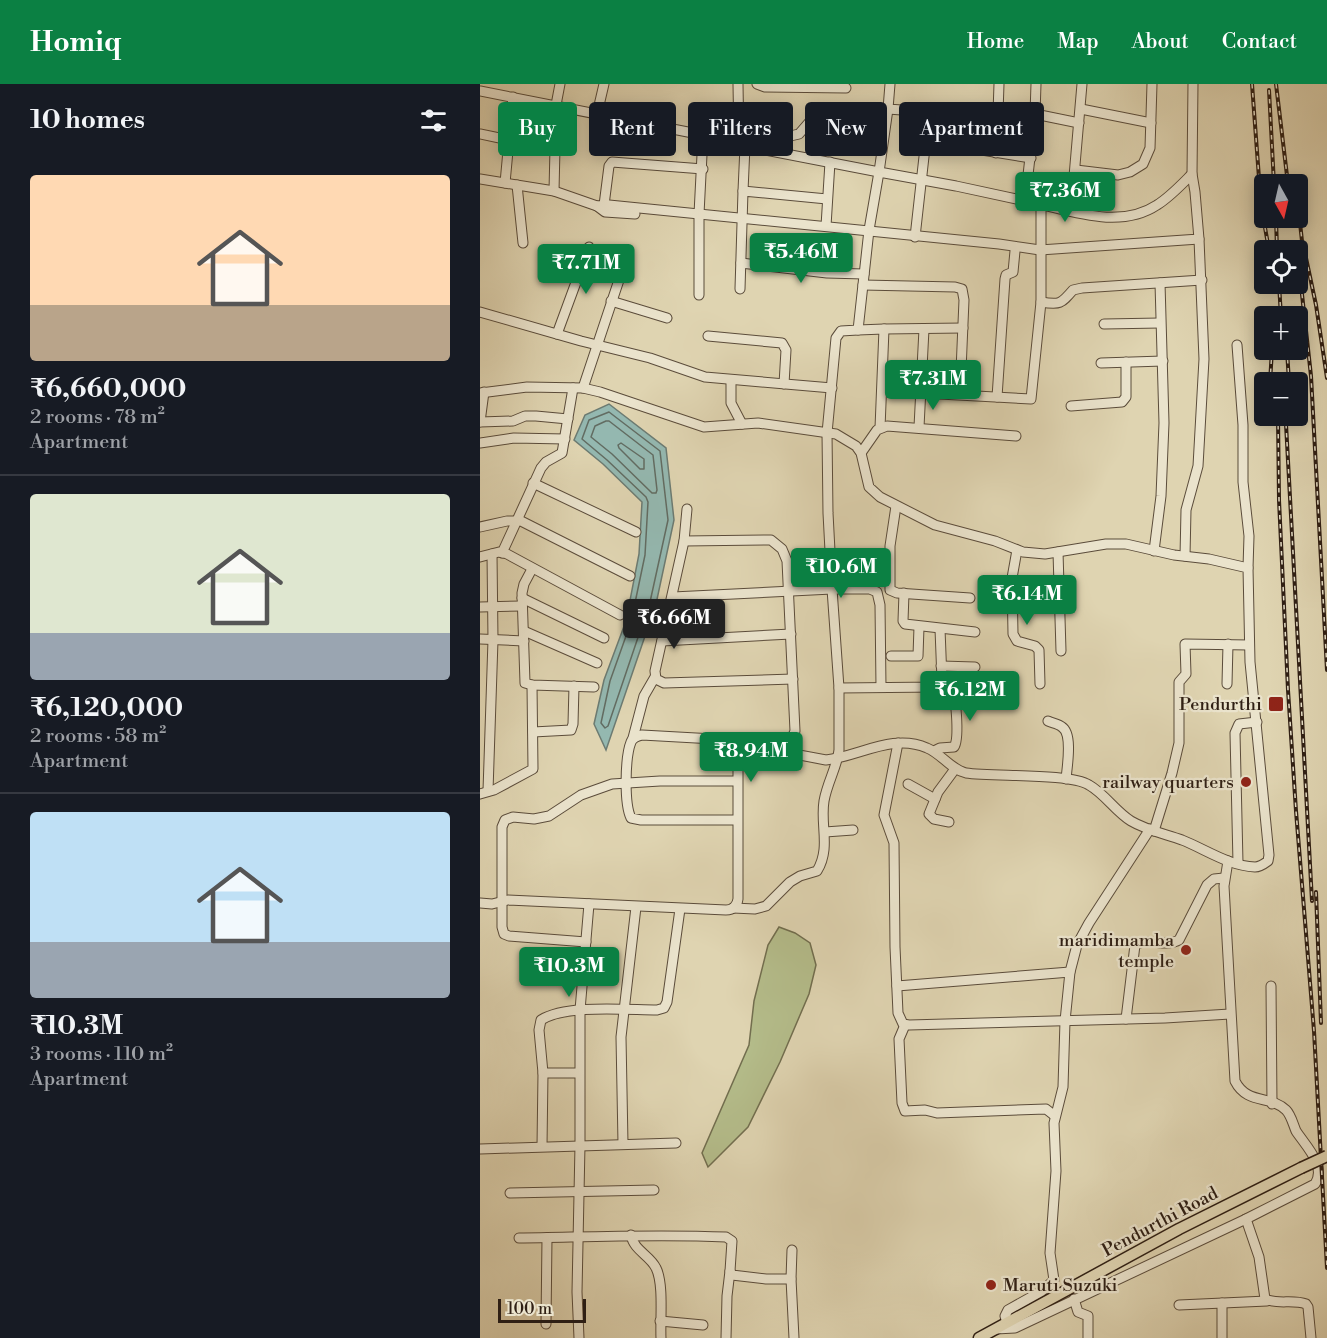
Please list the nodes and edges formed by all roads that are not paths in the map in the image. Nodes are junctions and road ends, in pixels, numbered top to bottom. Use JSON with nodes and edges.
{"nodes":[{"id":1,"x":560,"y":84,"type":"edge"},
{"id":2,"x":604,"y":84,"type":"edge"},
{"id":3,"x":738,"y":84,"type":"edge"},
{"id":4,"x":757,"y":84,"type":"edge"},
{"id":5,"x":890,"y":84,"type":"edge"},
{"id":6,"x":999,"y":84,"type":"edge"},
{"id":7,"x":1036,"y":84,"type":"edge"},
{"id":8,"x":1082,"y":84,"type":"edge"},
{"id":9,"x":1152,"y":84,"type":"edge"},
{"id":10,"x":1193,"y":84,"type":"edge"},
{"id":11,"x":846,"y":88,"type":"dead end"},
{"id":12,"x":480,"y":91,"type":"edge"},
{"id":13,"x":513,"y":97,"type":"junction"},
{"id":14,"x":513,"y":102,"type":"edge"},
{"id":15,"x":540,"y":102,"type":"edge"},
{"id":16,"x":557,"y":102,"type":"edge"},
{"id":17,"x":600,"y":102,"type":"edge"},
{"id":18,"x":739,"y":102,"type":"edge"},
{"id":19,"x":998,"y":102,"type":"edge"},
{"id":20,"x":1035,"y":102,"type":"edge"},
{"id":21,"x":1081,"y":109,"type":"junction"},
{"id":22,"x":888,"y":110,"type":"junction"},
{"id":23,"x":899,"y":111,"type":"edge"},
{"id":24,"x":887,"y":115,"type":"edge"},
{"id":25,"x":1044,"y":116,"type":"edge"},
{"id":26,"x":1079,"y":123,"type":"junction"},
{"id":27,"x":1151,"y":123,"type":"junction"},
{"id":28,"x":805,"y":127,"type":"edge"},
{"id":29,"x":480,"y":134,"type":"edge"},
{"id":30,"x":793,"y":135,"type":"edge"},
{"id":31,"x":498,"y":138,"type":"edge"},
{"id":32,"x":793,"y":155,"type":"edge"},
{"id":33,"x":508,"y":156,"type":"edge"},
{"id":34,"x":555,"y":156,"type":"edge"},
{"id":35,"x":703,"y":156,"type":"edge"},
{"id":36,"x":742,"y":156,"type":"edge"},
{"id":37,"x":881,"y":156,"type":"edge"},
{"id":38,"x":924,"y":156,"type":"edge"},
{"id":39,"x":1016,"y":156,"type":"edge"},
{"id":40,"x":1030,"y":158,"type":"joint"},
{"id":41,"x":830,"y":162,"type":"junction"},
{"id":42,"x":703,"y":169,"type":"junction"},
{"id":43,"x":1076,"y":170,"type":"junction"},
{"id":44,"x":879,"y":172,"type":"junction"},
{"id":45,"x":1192,"y":174,"type":"junction"},
{"id":46,"x":480,"y":179,"type":"edge"},
{"id":47,"x":922,"y":179,"type":"junction"},
{"id":48,"x":505,"y":183,"type":"junction"},
{"id":49,"x":517,"y":185,"type":"junction"},
{"id":50,"x":554,"y":191,"type":"junction"},
{"id":51,"x":743,"y":191,"type":"junction"},
{"id":52,"x":827,"y":199,"type":"junction"},
{"id":53,"x":1025,"y":201,"type":"junction"},
{"id":54,"x":1041,"y":204,"type":"junction"},
{"id":55,"x":601,"y":206,"type":"junction"},
{"id":56,"x":1071,"y":211,"type":"junction"},
{"id":57,"x":699,"y":217,"type":"junction"},
{"id":58,"x":742,"y":221,"type":"junction"},
{"id":59,"x":826,"y":226,"type":"junction"},
{"id":60,"x":869,"y":233,"type":"junction"},
{"id":61,"x":915,"y":237,"type":"junction"},
{"id":62,"x":1199,"y":239,"type":"junction"},
{"id":63,"x":523,"y":243,"type":"dead end"},
{"id":64,"x":589,"y":247,"type":"dead end"},
{"id":65,"x":1040,"y":250,"type":"junction"},
{"id":66,"x":1015,"y":251,"type":"junction"},
{"id":67,"x":625,"y":262,"type":"dead end"},
{"id":68,"x":741,"y":263,"type":"junction"},
{"id":69,"x":864,"y":274,"type":"junction"},
{"id":70,"x":1202,"y":280,"type":"junction"},
{"id":71,"x":1160,"y":283,"type":"junction"},
{"id":72,"x":863,"y":285,"type":"junction"},
{"id":73,"x":740,"y":289,"type":"dead end"},
{"id":74,"x":699,"y":295,"type":"dead end"},
{"id":75,"x":611,"y":301,"type":"junction"},
{"id":76,"x":1041,"y":302,"type":"junction"},
{"id":77,"x":480,"y":312,"type":"edge"},
{"id":78,"x":667,"y":318,"type":"dead end"},
{"id":79,"x":1160,"y":323,"type":"junction"},
{"id":80,"x":1104,"y":324,"type":"dead end"},
{"id":81,"x":963,"y":328,"type":"junction"},
{"id":82,"x":924,"y":329,"type":"junction"},
{"id":83,"x":858,"y":330,"type":"junction"},
{"id":84,"x":884,"y":330,"type":"junction"},
{"id":85,"x":557,"y":334,"type":"junction"},
{"id":86,"x":708,"y":336,"type":"dead end"},
{"id":87,"x":596,"y":345,"type":"junction"},
{"id":88,"x":1237,"y":345,"type":"dead end"},
{"id":89,"x":1163,"y":361,"type":"junction"},
{"id":90,"x":1126,"y":362,"type":"junction"},
{"id":91,"x":1101,"y":363,"type":"dead end"},
{"id":92,"x":731,"y":380,"type":"junction"},
{"id":93,"x":784,"y":384,"type":"junction"},
{"id":94,"x":578,"y":388,"type":"junction"},
{"id":95,"x":832,"y":388,"type":"junction"},
{"id":96,"x":482,"y":393,"type":"edge"},
{"id":97,"x":921,"y":393,"type":"junction"},
{"id":98,"x":960,"y":394,"type":"junction"},
{"id":99,"x":997,"y":398,"type":"junction"},
{"id":100,"x":1071,"y":406,"type":"dead end"},
{"id":101,"x":480,"y":419,"type":"edge"},
{"id":102,"x":568,"y":420,"type":"junction"},
{"id":103,"x":742,"y":424,"type":"junction"},
{"id":104,"x":919,"y":427,"type":"junction"},
{"id":105,"x":879,"y":428,"type":"junction"},
{"id":106,"x":827,"y":433,"type":"junction"},
{"id":107,"x":1016,"y":436,"type":"dead end"},
{"id":108,"x":565,"y":440,"type":"junction"},
{"id":109,"x":480,"y":443,"type":"edge"},
{"id":110,"x":861,"y":453,"type":"junction"},
{"id":111,"x":533,"y":483,"type":"junction"},
{"id":112,"x":896,"y":506,"type":"junction"},
{"id":113,"x":687,"y":509,"type":"dead end"},
{"id":114,"x":516,"y":521,"type":"junction"},
{"id":115,"x":480,"y":527,"type":"edge"},
{"id":116,"x":636,"y":532,"type":"dead end"},
{"id":117,"x":684,"y":541,"type":"junction"},
{"id":118,"x":1017,"y":550,"type":"junction"},
{"id":119,"x":1154,"y":551,"type":"junction"},
{"id":120,"x":1058,"y":552,"type":"junction"},
{"id":121,"x":502,"y":553,"type":"junction"},
{"id":122,"x":492,"y":554,"type":"junction"},
{"id":123,"x":1185,"y":556,"type":"junction"},
{"id":124,"x":480,"y":557,"type":"edge"},
{"id":125,"x":1248,"y":568,"type":"junction"},
{"id":126,"x":532,"y":569,"type":"junction"},
{"id":127,"x":630,"y":576,"type":"dead end"},
{"id":128,"x":832,"y":589,"type":"junction"},
{"id":129,"x":789,"y":591,"type":"junction"},
{"id":130,"x":904,"y":593,"type":"junction"},
{"id":131,"x":673,"y":597,"type":"junction"},
{"id":132,"x":970,"y":598,"type":"dead end"},
{"id":133,"x":522,"y":602,"type":"junction"},
{"id":134,"x":480,"y":607,"type":"edge"},
{"id":135,"x":494,"y":607,"type":"junction"},
{"id":136,"x":620,"y":615,"type":"dead end"},
{"id":137,"x":919,"y":627,"type":"junction"},
{"id":138,"x":940,"y":629,"type":"junction"},
{"id":139,"x":524,"y":631,"type":"junction"},
{"id":140,"x":975,"y":632,"type":"dead end"},
{"id":141,"x":792,"y":634,"type":"junction"},
{"id":142,"x":604,"y":638,"type":"dead end"},
{"id":143,"x":480,"y":639,"type":"edge"},
{"id":144,"x":493,"y":640,"type":"junction"},
{"id":145,"x":662,"y":641,"type":"junction"},
{"id":146,"x":524,"y":642,"type":"junction"},
{"id":147,"x":1228,"y":644,"type":"junction"},
{"id":148,"x":1249,"y":645,"type":"junction"},
{"id":149,"x":1061,"y":651,"type":"dead end"},
{"id":150,"x":891,"y":656,"type":"dead end"},
{"id":151,"x":597,"y":663,"type":"dead end"},
{"id":152,"x":941,"y":666,"type":"junction"},
{"id":153,"x":975,"y":667,"type":"dead end"},
{"id":154,"x":655,"y":677,"type":"junction"},
{"id":155,"x":793,"y":679,"type":"junction"},
{"id":156,"x":1040,"y":684,"type":"dead end"},
{"id":157,"x":1227,"y":684,"type":"dead end"},
{"id":158,"x":532,"y":685,"type":"junction"},
{"id":159,"x":940,"y":685,"type":"junction"},
{"id":160,"x":574,"y":686,"type":"junction"},
{"id":161,"x":594,"y":687,"type":"dead end"},
{"id":162,"x":881,"y":687,"type":"junction"},
{"id":163,"x":839,"y":688,"type":"junction"},
{"id":164,"x":1048,"y":721,"type":"dead end"},
{"id":165,"x":1257,"y":722,"type":"junction"},
{"id":166,"x":533,"y":732,"type":"junction"},
{"id":167,"x":633,"y":738,"type":"junction"},
{"id":168,"x":898,"y":743,"type":"junction"},
{"id":169,"x":744,"y":744,"type":"junction"},
{"id":170,"x":934,"y":751,"type":"junction"},
{"id":171,"x":838,"y":759,"type":"junction"},
{"id":172,"x":955,"y":769,"type":"junction"},
{"id":173,"x":1066,"y":779,"type":"junction"},
{"id":174,"x":737,"y":781,"type":"junction"},
{"id":175,"x":627,"y":783,"type":"junction"},
{"id":176,"x":908,"y":784,"type":"dead end"},
{"id":177,"x":484,"y":793,"type":"edge"},
{"id":178,"x":935,"y":799,"type":"junction"},
{"id":179,"x":738,"y":820,"type":"junction"},
{"id":180,"x":949,"y":822,"type":"dead end"},
{"id":181,"x":854,"y":830,"type":"dead end"},
{"id":182,"x":1152,"y":830,"type":"junction"},
{"id":183,"x":825,"y":832,"type":"junction"},
{"id":184,"x":1233,"y":862,"type":"junction"},
{"id":185,"x":1224,"y":878,"type":"junction"},
{"id":186,"x":503,"y":900,"type":"junction"},
{"id":187,"x":480,"y":903,"type":"edge"},
{"id":188,"x":589,"y":904,"type":"junction"},
{"id":189,"x":636,"y":907,"type":"junction"},
{"id":190,"x":733,"y":908,"type":"junction"},
{"id":191,"x":680,"y":909,"type":"junction"},
{"id":192,"x":586,"y":942,"type":"junction"},
{"id":193,"x":1070,"y":972,"type":"junction"},
{"id":194,"x":1270,"y":986,"type":"dead end"},
{"id":195,"x":897,"y":987,"type":"junction"},
{"id":196,"x":580,"y":1010,"type":"junction"},
{"id":197,"x":623,"y":1010,"type":"junction"},
{"id":198,"x":1230,"y":1014,"type":"junction"},
{"id":199,"x":1126,"y":1019,"type":"junction"},
{"id":200,"x":1065,"y":1021,"type":"junction"},
{"id":201,"x":905,"y":1025,"type":"junction"},
{"id":202,"x":543,"y":1073,"type":"junction"},
{"id":203,"x":579,"y":1073,"type":"junction"},
{"id":204,"x":1272,"y":1104,"type":"junction"},
{"id":205,"x":1055,"y":1116,"type":"junction"},
{"id":206,"x":676,"y":1143,"type":"dead end"},
{"id":207,"x":623,"y":1144,"type":"junction"},
{"id":208,"x":580,"y":1145,"type":"junction"},
{"id":209,"x":542,"y":1146,"type":"junction"},
{"id":210,"x":480,"y":1149,"type":"edge"},
{"id":211,"x":1327,"y":1156,"type":"edge"},
{"id":212,"x":654,"y":1190,"type":"dead end"},
{"id":213,"x":579,"y":1192,"type":"junction"},
{"id":214,"x":510,"y":1193,"type":"dead end"},
{"id":215,"x":1246,"y":1219,"type":"junction"},
{"id":216,"x":631,"y":1235,"type":"junction"},
{"id":217,"x":578,"y":1237,"type":"junction"},
{"id":218,"x":519,"y":1238,"type":"dead end"},
{"id":219,"x":547,"y":1238,"type":"junction"},
{"id":220,"x":792,"y":1250,"type":"dead end"},
{"id":221,"x":730,"y":1271,"type":"junction"},
{"id":222,"x":791,"y":1279,"type":"junction"},
{"id":223,"x":1074,"y":1299,"type":"junction"},
{"id":224,"x":1267,"y":1301,"type":"junction"},
{"id":225,"x":1222,"y":1303,"type":"junction"},
{"id":226,"x":1179,"y":1305,"type":"dead end"},
{"id":227,"x":660,"y":1321,"type":"junction"},
{"id":228,"x":1007,"y":1323,"type":"junction"},
{"id":229,"x":546,"y":1324,"type":"dead end"},
{"id":230,"x":703,"y":1325,"type":"dead end"},
{"id":231,"x":996,"y":1329,"type":"junction"},
{"id":232,"x":579,"y":1338,"type":"edge"},
{"id":233,"x":661,"y":1338,"type":"edge"},
{"id":234,"x":726,"y":1338,"type":"edge"},
{"id":235,"x":794,"y":1338,"type":"edge"},
{"id":236,"x":979,"y":1338,"type":"edge"},
{"id":237,"x":1088,"y":1338,"type":"edge"},
{"id":238,"x":1222,"y":1338,"type":"edge"},
{"id":239,"x":1311,"y":1338,"type":"edge"}],
"edges":[{"from":1,"to":16,"type":"street"},
{"from":2,"to":17,"type":"street"},
{"from":3,"to":18,"type":"street"},
{"from":4,"to":11,"type":"street"},
{"from":5,"to":22,"type":"street"},
{"from":6,"to":19,"type":"street"},
{"from":7,"to":20,"type":"street"},
{"from":8,"to":21,"type":"street"},
{"from":9,"to":27,"type":"street"},
{"from":10,"to":45,"type":"street"},
{"from":12,"to":13,"type":"street"},
{"from":13,"to":14,"type":"street"},
{"from":13,"to":15,"type":"street"},
{"from":21,"to":26,"type":"street"},
{"from":21,"to":27,"type":"street"},
{"from":22,"to":23,"type":"street"},
{"from":22,"to":24,"type":"street"},
{"from":25,"to":26,"type":"street"},
{"from":26,"to":43,"type":"street"},
{"from":27,"to":43,"type":"street"},
{"from":28,"to":30,"type":"street"},
{"from":29,"to":31,"type":"street"},
{"from":32,"to":41,"type":"street"},
{"from":33,"to":48,"type":"street"},
{"from":34,"to":50,"type":"street"},
{"from":35,"to":42,"type":"street"},
{"from":36,"to":51,"type":"street"},
{"from":37,"to":44,"type":"street"},
{"from":38,"to":47,"type":"street"},
{"from":39,"to":40,"type":"street"},
{"from":40,"to":53,"type":"street"},
{"from":41,"to":44,"type":"street"},
{"from":41,"to":52,"type":"street"},
{"from":42,"to":55,"type":"street"},
{"from":42,"to":57,"type":"street"},
{"from":43,"to":56,"type":"street"},
{"from":44,"to":47,"type":"street"},
{"from":44,"to":60,"type":"street"},
{"from":45,"to":56,"type":"street"},
{"from":45,"to":62,"type":"street"},
{"from":46,"to":48,"type":"street"},
{"from":47,"to":53,"type":"street"},
{"from":47,"to":61,"type":"street"},
{"from":48,"to":49,"type":"street"},
{"from":49,"to":50,"type":"street"},
{"from":49,"to":63,"type":"street"},
{"from":50,"to":55,"type":"street"},
{"from":51,"to":52,"type":"street"},
{"from":51,"to":58,"type":"street"},
{"from":52,"to":59,"type":"street"},
{"from":53,"to":54,"type":"street"},
{"from":54,"to":56,"type":"street"},
{"from":54,"to":65,"type":"street"},
{"from":55,"to":57,"type":"street"},
{"from":57,"to":58,"type":"street"},
{"from":57,"to":74,"type":"street"},
{"from":58,"to":59,"type":"street"},
{"from":58,"to":60,"type":"street"},
{"from":58,"to":68,"type":"street"},
{"from":59,"to":60,"type":"street"},
{"from":60,"to":61,"type":"street"},
{"from":60,"to":66,"type":"street"},
{"from":60,"to":69,"type":"street"},
{"from":61,"to":65,"type":"street"},
{"from":62,"to":65,"type":"street"},
{"from":62,"to":70,"type":"street"},
{"from":64,"to":85,"type":"street"},
{"from":65,"to":66,"type":"street"},
{"from":65,"to":76,"type":"street"},
{"from":66,"to":99,"type":"street"},
{"from":67,"to":75,"type":"street"},
{"from":68,"to":69,"type":"street"},
{"from":68,"to":73,"type":"street"},
{"from":69,"to":72,"type":"street"},
{"from":70,"to":71,"type":"street"},
{"from":70,"to":123,"type":"street"},
{"from":71,"to":76,"type":"street"},
{"from":71,"to":79,"type":"street"},
{"from":72,"to":81,"type":"street"},
{"from":72,"to":83,"type":"street"},
{"from":75,"to":78,"type":"street"},
{"from":75,"to":87,"type":"street"},
{"from":76,"to":99,"type":"street"},
{"from":77,"to":85,"type":"street"},
{"from":79,"to":80,"type":"street"},
{"from":79,"to":89,"type":"street"},
{"from":81,"to":82,"type":"street"},
{"from":81,"to":98,"type":"street"},
{"from":82,"to":84,"type":"street"},
{"from":82,"to":97,"type":"street"},
{"from":83,"to":84,"type":"street"},
{"from":83,"to":95,"type":"street"},
{"from":84,"to":105,"type":"street"},
{"from":85,"to":87,"type":"street"},
{"from":86,"to":93,"type":"street"},
{"from":87,"to":92,"type":"street"},
{"from":87,"to":94,"type":"street"},
{"from":88,"to":125,"type":"street"},
{"from":89,"to":90,"type":"street"},
{"from":89,"to":119,"type":"street"},
{"from":90,"to":91,"type":"street"},
{"from":90,"to":100,"type":"street"},
{"from":92,"to":93,"type":"street"},
{"from":92,"to":103,"type":"street"},
{"from":93,"to":95,"type":"street"},
{"from":94,"to":96,"type":"street"},
{"from":94,"to":102,"type":"street"},
{"from":94,"to":103,"type":"street"},
{"from":95,"to":106,"type":"street"},
{"from":96,"to":101,"type":"street"},
{"from":97,"to":98,"type":"street"},
{"from":97,"to":104,"type":"street"},
{"from":98,"to":99,"type":"street"},
{"from":101,"to":102,"type":"street"},
{"from":102,"to":108,"type":"street"},
{"from":103,"to":106,"type":"street"},
{"from":104,"to":105,"type":"street"},
{"from":104,"to":107,"type":"street"},
{"from":105,"to":110,"type":"street"},
{"from":106,"to":110,"type":"street"},
{"from":106,"to":128,"type":"street"},
{"from":108,"to":109,"type":"street"},
{"from":108,"to":111,"type":"street"},
{"from":110,"to":112,"type":"street"},
{"from":111,"to":114,"type":"street"},
{"from":111,"to":116,"type":"street"},
{"from":112,"to":118,"type":"street"},
{"from":112,"to":130,"type":"street"},
{"from":113,"to":117,"type":"street"},
{"from":114,"to":115,"type":"street"},
{"from":114,"to":121,"type":"street"},
{"from":114,"to":127,"type":"street"},
{"from":117,"to":129,"type":"street"},
{"from":117,"to":131,"type":"street"},
{"from":118,"to":120,"type":"street"},
{"from":118,"to":156,"type":"street"},
{"from":119,"to":120,"type":"street"},
{"from":119,"to":123,"type":"street"},
{"from":120,"to":149,"type":"street"},
{"from":121,"to":122,"type":"street"},
{"from":121,"to":126,"type":"street"},
{"from":122,"to":124,"type":"street"},
{"from":122,"to":135,"type":"street"},
{"from":123,"to":125,"type":"street"},
{"from":125,"to":148,"type":"street"},
{"from":126,"to":133,"type":"street"},
{"from":126,"to":136,"type":"street"},
{"from":128,"to":129,"type":"street"},
{"from":128,"to":162,"type":"street"},
{"from":128,"to":163,"type":"street"},
{"from":129,"to":131,"type":"street"},
{"from":129,"to":141,"type":"street"},
{"from":130,"to":132,"type":"street"},
{"from":130,"to":137,"type":"street"},
{"from":131,"to":145,"type":"street"},
{"from":133,"to":135,"type":"street"},
{"from":133,"to":139,"type":"street"},
{"from":133,"to":142,"type":"street"},
{"from":134,"to":135,"type":"street"},
{"from":135,"to":144,"type":"street"},
{"from":137,"to":138,"type":"street"},
{"from":137,"to":150,"type":"street"},
{"from":138,"to":140,"type":"street"},
{"from":138,"to":152,"type":"street"},
{"from":139,"to":146,"type":"street"},
{"from":139,"to":151,"type":"street"},
{"from":141,"to":145,"type":"street"},
{"from":141,"to":155,"type":"street"},
{"from":143,"to":144,"type":"street"},
{"from":144,"to":146,"type":"street"},
{"from":144,"to":177,"type":"street"},
{"from":145,"to":154,"type":"street"},
{"from":146,"to":158,"type":"street"},
{"from":147,"to":148,"type":"street"},
{"from":147,"to":157,"type":"street"},
{"from":147,"to":182,"type":"street"},
{"from":148,"to":165,"type":"street"},
{"from":152,"to":153,"type":"street"},
{"from":152,"to":159,"type":"street"},
{"from":154,"to":155,"type":"street"},
{"from":154,"to":167,"type":"street"},
{"from":155,"to":169,"type":"street"},
{"from":158,"to":160,"type":"street"},
{"from":158,"to":166,"type":"street"},
{"from":159,"to":162,"type":"street"},
{"from":159,"to":170,"type":"street"},
{"from":160,"to":161,"type":"street"},
{"from":160,"to":166,"type":"street"},
{"from":162,"to":163,"type":"street"},
{"from":163,"to":171,"type":"street"},
{"from":164,"to":173,"type":"street"},
{"from":165,"to":184,"type":"street"},
{"from":165,"to":184,"type":"street"},
{"from":166,"to":177,"type":"street"},
{"from":167,"to":169,"type":"street"},
{"from":167,"to":175,"type":"street"},
{"from":168,"to":170,"type":"street"},
{"from":168,"to":171,"type":"street"},
{"from":168,"to":195,"type":"street"},
{"from":169,"to":171,"type":"street"},
{"from":169,"to":174,"type":"street"},
{"from":170,"to":172,"type":"street"},
{"from":171,"to":183,"type":"street"},
{"from":172,"to":173,"type":"street"},
{"from":172,"to":178,"type":"street"},
{"from":173,"to":182,"type":"street"},
{"from":174,"to":175,"type":"street"},
{"from":174,"to":179,"type":"street"},
{"from":175,"to":179,"type":"street"},
{"from":175,"to":186,"type":"street"},
{"from":176,"to":178,"type":"street"},
{"from":178,"to":180,"type":"street"},
{"from":179,"to":190,"type":"street"},
{"from":181,"to":183,"type":"street"},
{"from":182,"to":184,"type":"street"},
{"from":182,"to":193,"type":"street"},
{"from":183,"to":190,"type":"street"},
{"from":184,"to":185,"type":"street"},
{"from":185,"to":198,"type":"street"},
{"from":185,"to":199,"type":"street"},
{"from":186,"to":187,"type":"street"},
{"from":186,"to":188,"type":"street"},
{"from":186,"to":192,"type":"street"},
{"from":188,"to":189,"type":"street"},
{"from":188,"to":192,"type":"street"},
{"from":189,"to":191,"type":"street"},
{"from":189,"to":197,"type":"street"},
{"from":190,"to":191,"type":"street"},
{"from":191,"to":197,"type":"street"},
{"from":192,"to":196,"type":"street"},
{"from":193,"to":195,"type":"street"},
{"from":193,"to":200,"type":"street"},
{"from":194,"to":204,"type":"street"},
{"from":195,"to":201,"type":"street"},
{"from":196,"to":197,"type":"street"},
{"from":196,"to":202,"type":"street"},
{"from":196,"to":203,"type":"street"},
{"from":197,"to":207,"type":"street"},
{"from":198,"to":199,"type":"street"},
{"from":198,"to":204,"type":"street"},
{"from":199,"to":200,"type":"street"},
{"from":200,"to":201,"type":"street"},
{"from":200,"to":205,"type":"street"},
{"from":201,"to":205,"type":"street"},
{"from":202,"to":203,"type":"street"},
{"from":202,"to":209,"type":"street"},
{"from":203,"to":208,"type":"street"},
{"from":204,"to":215,"type":"street"},
{"from":205,"to":228,"type":"street"},
{"from":206,"to":207,"type":"street"},
{"from":207,"to":208,"type":"street"},
{"from":208,"to":209,"type":"street"},
{"from":208,"to":213,"type":"street"},
{"from":209,"to":210,"type":"street"},
{"from":211,"to":228,"type":"main road","name":"Pendurthi Road","bridge":true},
{"from":212,"to":213,"type":"street"},
{"from":213,"to":214,"type":"street"},
{"from":213,"to":217,"type":"street"},
{"from":215,"to":223,"type":"street"},
{"from":215,"to":224,"type":"street"},
{"from":216,"to":217,"type":"street"},
{"from":216,"to":221,"type":"street"},
{"from":216,"to":227,"type":"street"},
{"from":217,"to":219,"type":"street"},
{"from":217,"to":232,"type":"street"},
{"from":218,"to":219,"type":"street"},
{"from":219,"to":229,"type":"street"},
{"from":220,"to":222,"type":"street"},
{"from":221,"to":222,"type":"street"},
{"from":221,"to":234,"type":"street"},
{"from":222,"to":235,"type":"street"},
{"from":223,"to":231,"type":"street"},
{"from":223,"to":237,"type":"street"},
{"from":224,"to":225,"type":"street"},
{"from":224,"to":239,"type":"street"},
{"from":225,"to":226,"type":"street"},
{"from":225,"to":238,"type":"street"},
{"from":227,"to":230,"type":"street"},
{"from":227,"to":233,"type":"street"},
{"from":228,"to":231,"type":"main road","name":"Pendurthi Road"},
{"from":231,"to":236,"type":"main road","name":"Pendurthi Road"}]}
